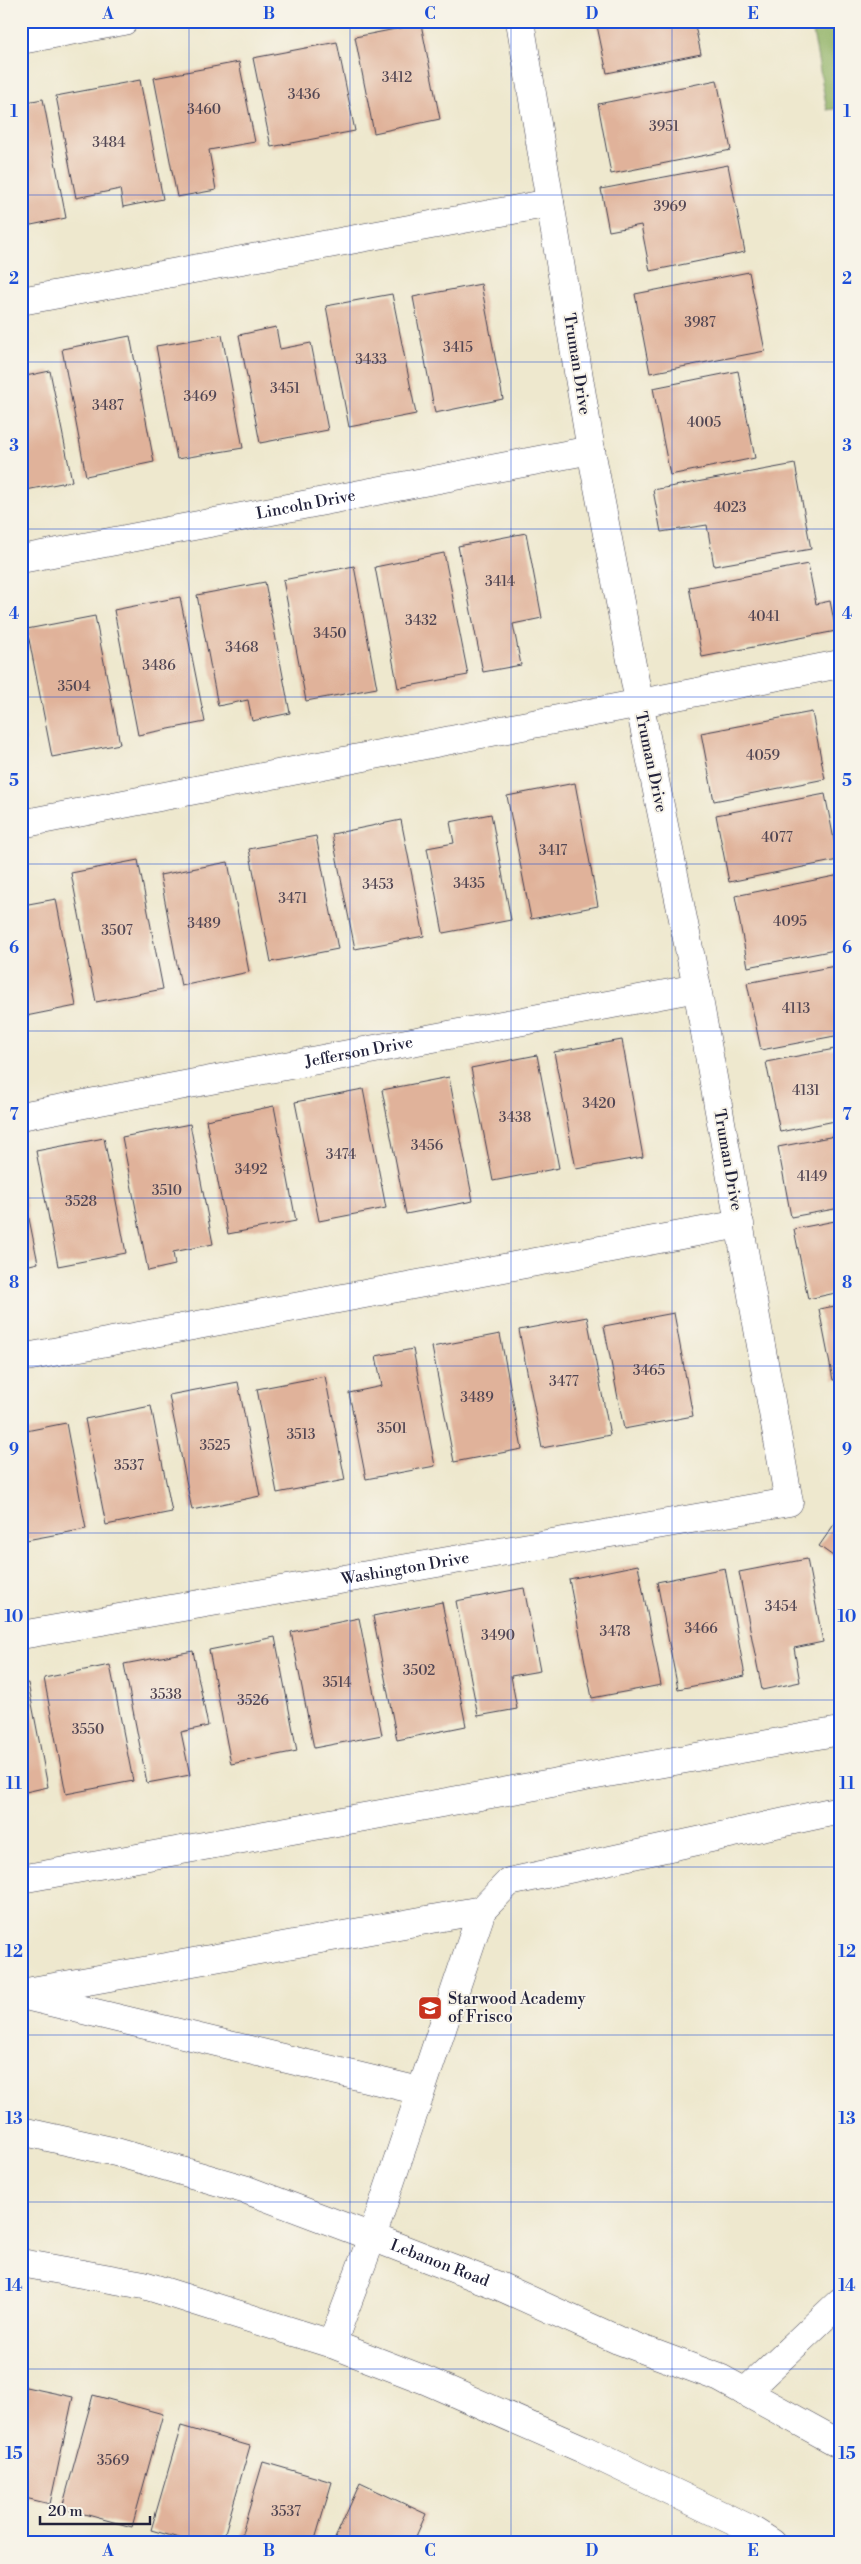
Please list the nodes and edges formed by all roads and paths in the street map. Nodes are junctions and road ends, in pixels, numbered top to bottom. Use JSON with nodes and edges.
{"nodes":[{"id":1,"x":124,"y":21,"type":"edge"},
{"id":2,"x":520,"y":21,"type":"edge"},
{"id":3,"x":21,"y":40,"type":"edge"},
{"id":4,"x":550,"y":203,"type":"junction"},
{"id":5,"x":21,"y":300,"type":"edge"},
{"id":6,"x":591,"y":450,"type":"junction"},
{"id":7,"x":21,"y":559,"type":"edge"},
{"id":8,"x":840,"y":664,"type":"edge"},
{"id":9,"x":639,"y":702,"type":"junction"},
{"id":10,"x":21,"y":824,"type":"edge"},
{"id":11,"x":697,"y":988,"type":"junction"},
{"id":12,"x":21,"y":1116,"type":"edge"},
{"id":13,"x":740,"y":1224,"type":"junction"},
{"id":14,"x":21,"y":1358,"type":"edge"},
{"id":15,"x":789,"y":1502,"type":"joint"},
{"id":16,"x":21,"y":1636,"type":"edge"},
{"id":17,"x":840,"y":1731,"type":"edge"},
{"id":18,"x":840,"y":1810,"type":"edge"},
{"id":19,"x":21,"y":1879,"type":"edge"},
{"id":20,"x":482,"y":1910,"type":"junction"},
{"id":21,"x":21,"y":1994,"type":"edge"},
{"id":22,"x":420,"y":2091,"type":"junction"},
{"id":23,"x":21,"y":2131,"type":"edge"},
{"id":24,"x":372,"y":2237,"type":"junction"},
{"id":25,"x":21,"y":2263,"type":"edge"},
{"id":26,"x":840,"y":2302,"type":"edge"},
{"id":27,"x":332,"y":2344,"type":"junction"},
{"id":28,"x":745,"y":2392,"type":"junction"},
{"id":29,"x":840,"y":2444,"type":"edge"},
{"id":30,"x":772,"y":2543,"type":"edge"}],
"edges":[{"from":1,"to":3,"type":"street"},
{"from":2,"to":4,"type":"street","name":"Truman Drive"},
{"from":4,"to":5,"type":"street"},
{"from":4,"to":6,"type":"street","name":"Truman Drive"},
{"from":6,"to":7,"type":"street","name":"Lincoln Drive"},
{"from":6,"to":9,"type":"street","name":"Truman Drive"},
{"from":8,"to":9,"type":"street"},
{"from":9,"to":10,"type":"street"},
{"from":9,"to":11,"type":"street","name":"Truman Drive"},
{"from":11,"to":12,"type":"street","name":"Jefferson Drive"},
{"from":11,"to":13,"type":"street","name":"Truman Drive"},
{"from":13,"to":14,"type":"street"},
{"from":13,"to":15,"type":"street","name":"Truman Drive"},
{"from":15,"to":16,"type":"street","name":"Washington Drive"},
{"from":17,"to":19,"type":"street"},
{"from":18,"to":20,"type":"street"},
{"from":20,"to":21,"type":"street"},
{"from":20,"to":22,"type":"street"},
{"from":21,"to":22,"type":"street"},
{"from":22,"to":24,"type":"street"},
{"from":23,"to":24,"type":"street","name":"Lebanon Road"},
{"from":24,"to":27,"type":"street"},
{"from":24,"to":28,"type":"street","name":"Lebanon Road"},
{"from":25,"to":27,"type":"street"},
{"from":26,"to":28,"type":"street"},
{"from":27,"to":30,"type":"street"},
{"from":28,"to":29,"type":"street","name":"Lebanon Road"}]}
